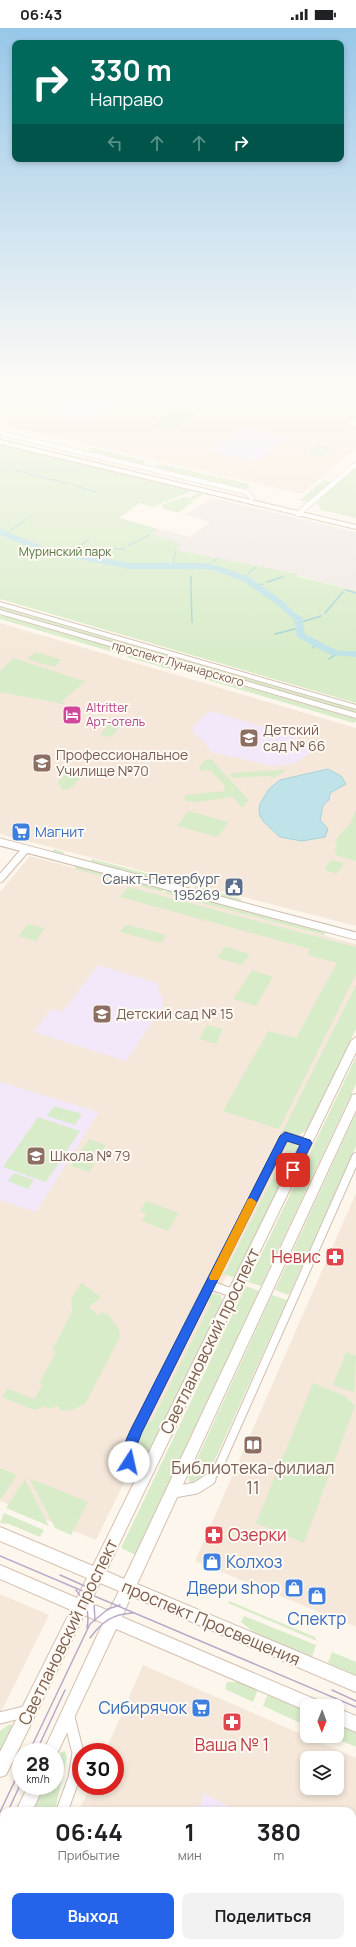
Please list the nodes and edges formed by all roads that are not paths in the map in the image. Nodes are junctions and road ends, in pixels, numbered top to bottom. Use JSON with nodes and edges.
{"nodes":[{"id":1,"x":157,"y":479,"type":"edge"},
{"id":2,"x":170,"y":479,"type":"edge"},
{"id":3,"x":189,"y":479,"type":"edge"},
{"id":4,"x":339,"y":479,"type":"edge"},
{"id":5,"x":252,"y":498,"type":"junction"},
{"id":6,"x":300,"y":512,"type":"junction"},
{"id":7,"x":356,"y":523,"type":"edge"},
{"id":8,"x":356,"y":528,"type":"edge"},
{"id":9,"x":0,"y":604,"type":"edge"},
{"id":10,"x":0,"y":612,"type":"edge"},
{"id":11,"x":356,"y":708,"type":"edge"},
{"id":12,"x":356,"y":716,"type":"edge"},
{"id":13,"x":0,"y":842,"type":"edge"},
{"id":14,"x":26,"y":849,"type":"junction"},
{"id":15,"x":0,"y":879,"type":"edge"},
{"id":16,"x":356,"y":936,"type":"edge"},
{"id":17,"x":356,"y":1041,"type":"edge"},
{"id":18,"x":356,"y":1098,"type":"edge"},
{"id":19,"x":306,"y":1143,"type":"junction"},
{"id":20,"x":356,"y":1157,"type":"edge"},
{"id":21,"x":210,"y":1285,"type":"junction"},
{"id":22,"x":233,"y":1293,"type":"junction"},
{"id":23,"x":142,"y":1480,"type":"junction"},
{"id":24,"x":174,"y":1492,"type":"junction"},
{"id":25,"x":0,"y":1534,"type":"edge"},
{"id":26,"x":0,"y":1572,"type":"edge"},
{"id":27,"x":97,"y":1574,"type":"junction"},
{"id":28,"x":128,"y":1587,"type":"junction"},
{"id":29,"x":80,"y":1606,"type":"junction"},
{"id":30,"x":113,"y":1620,"type":"junction"},
{"id":31,"x":356,"y":1684,"type":"edge"},
{"id":32,"x":300,"y":1700,"type":"edge"},
{"id":33,"x":28,"y":1711,"type":"junction"},
{"id":34,"x":68,"y":1715,"type":"junction"},
{"id":35,"x":0,"y":1718,"type":"edge"},
{"id":36,"x":344,"y":1719,"type":"edge"},
{"id":37,"x":356,"y":1724,"type":"edge"},
{"id":38,"x":55,"y":1743,"type":"edge"},
{"id":39,"x":0,"y":1769,"type":"edge"},
{"id":40,"x":32,"y":1795,"type":"edge"},
{"id":41,"x":26,"y":1807,"type":"edge"},
{"id":42,"x":63,"y":1807,"type":"edge"}],
"edges":[{"from":1,"to":6,"type":"main road"},
{"from":2,"to":5,"type":"main road"},
{"from":3,"to":5,"type":"street"},
{"from":4,"to":6,"type":"street"},
{"from":5,"to":6,"type":"main road"},
{"from":6,"to":7,"type":"main road"},
{"from":6,"to":8,"type":"main road"},
{"from":9,"to":11,"type":"main road","name":"проспект Луначарского"},
{"from":10,"to":12,"type":"main road","name":"проспект Луначарского"},
{"from":13,"to":14,"type":"street"},
{"from":14,"to":15,"type":"street"},
{"from":14,"to":16,"type":"street"},
{"from":17,"to":19,"type":"main road","name":"Светлановский проспект"},
{"from":18,"to":24,"type":"main road","name":"Светлановский проспект"},
{"from":19,"to":21,"type":"street"},
{"from":19,"to":22,"type":"main road","name":"Светлановский проспект"},
{"from":20,"to":24,"type":"street"},
{"from":21,"to":22,"type":"street"},
{"from":21,"to":23,"type":"street"},
{"from":22,"to":23,"type":"main road","name":"Светлановский проспект"},
{"from":23,"to":27,"type":"main road","name":"Светлановский проспект"},
{"from":24,"to":28,"type":"main road","name":"Светлановский проспект"},
{"from":25,"to":27,"type":"main road","name":"проспект Просвещения"},
{"from":26,"to":29,"type":"main road"},
{"from":27,"to":28,"type":"main road","name":"проспект Просвещения"},
{"from":27,"to":29,"type":"main road","name":"Светлановский проспект"},
{"from":28,"to":30,"type":"main road","name":"Светлановский проспект"},
{"from":28,"to":31,"type":"main road","name":"проспект Просвещения"},
{"from":29,"to":30,"type":"main road"},
{"from":29,"to":33,"type":"main road","name":"Светлановский проспект"},
{"from":30,"to":32,"type":"main road"},
{"from":30,"to":34,"type":"main road","name":"Светлановский проспект"},
{"from":33,"to":35,"type":"street"},
{"from":33,"to":39,"type":"main road","name":"Светлановский проспект"},
{"from":34,"to":38,"type":"main road","name":"Светлановский проспект"},
{"from":34,"to":42,"type":"street"},
{"from":36,"to":37,"type":"main road"},
{"from":40,"to":41,"type":"main road"}]}
